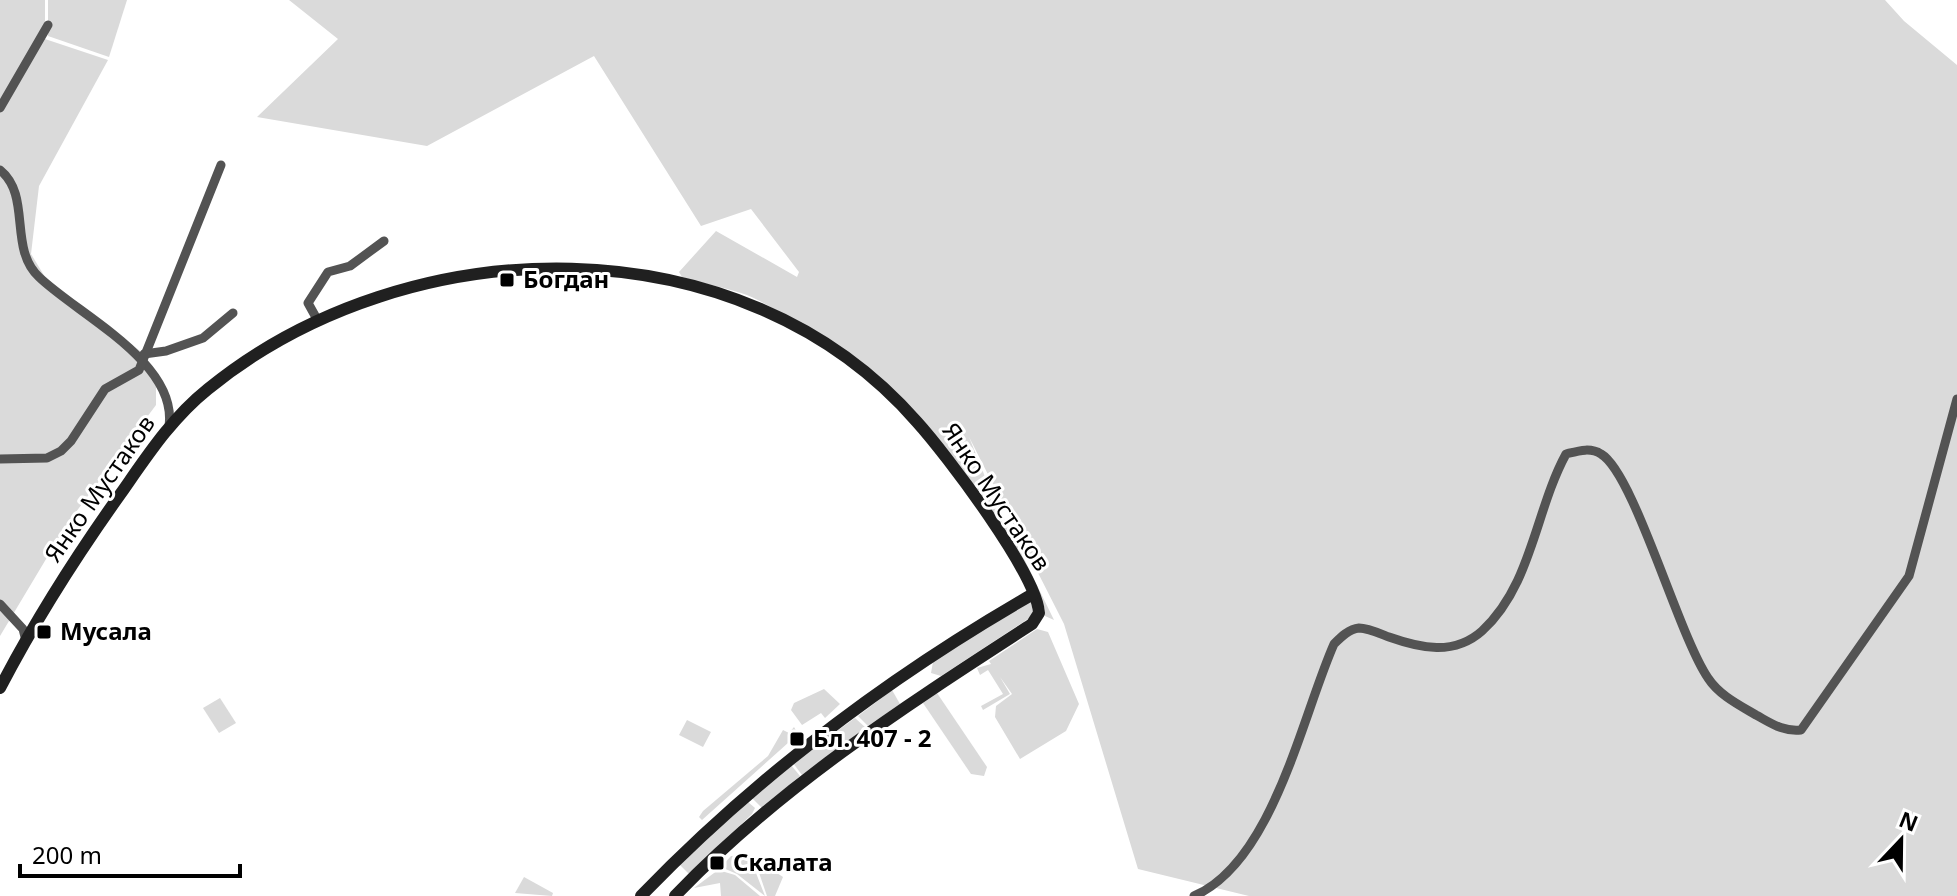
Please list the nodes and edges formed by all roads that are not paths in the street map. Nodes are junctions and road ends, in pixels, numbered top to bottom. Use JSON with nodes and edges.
{"nodes":[{"id":1,"x":48,"y":25,"type":"dead end"},
{"id":2,"x":0,"y":108,"type":"edge"},
{"id":3,"x":221,"y":165,"type":"dead end"},
{"id":4,"x":0,"y":170,"type":"edge"},
{"id":5,"x":384,"y":241,"type":"dead end"},
{"id":6,"x":233,"y":313,"type":"dead end"},
{"id":7,"x":318,"y":321,"type":"junction"},
{"id":8,"x":143,"y":357,"type":"junction"},
{"id":9,"x":1957,"y":399,"type":"edge"},
{"id":10,"x":169,"y":426,"type":"junction"},
{"id":11,"x":0,"y":459,"type":"edge"},
{"id":12,"x":1033,"y":594,"type":"junction"},
{"id":13,"x":0,"y":604,"type":"edge"},
{"id":14,"x":26,"y":641,"type":"junction"},
{"id":15,"x":924,"y":682,"type":"junction"},
{"id":16,"x":898,"y":683,"type":"junction"},
{"id":17,"x":0,"y":688,"type":"edge"},
{"id":18,"x":909,"y":703,"type":"junction"},
{"id":19,"x":746,"y":795,"type":"junction"},
{"id":20,"x":755,"y":819,"type":"junction"},
{"id":21,"x":641,"y":896,"type":"edge"},
{"id":22,"x":675,"y":896,"type":"edge"},
{"id":23,"x":1194,"y":896,"type":"edge"}],
"edges":[{"from":1,"to":2,"type":"street"},
{"from":3,"to":8,"type":"street"},
{"from":4,"to":8,"type":"street"},
{"from":5,"to":7,"type":"street"},
{"from":6,"to":8,"type":"street"},
{"from":7,"to":10,"type":"street","name":"Янко Мустаков"},
{"from":7,"to":12,"type":"street","name":"Янко Мустаков"},
{"from":8,"to":10,"type":"street"},
{"from":8,"to":11,"type":"street"},
{"from":9,"to":23,"type":"street"},
{"from":10,"to":14,"type":"street","name":"Янко Мустаков"},
{"from":12,"to":15,"type":"street"},
{"from":12,"to":15,"type":"street"},
{"from":13,"to":14,"type":"street"},
{"from":14,"to":17,"type":"street","name":"Янко Мустаков"},
{"from":15,"to":16,"type":"street"},
{"from":15,"to":18,"type":"street"},
{"from":16,"to":18,"type":"street"},
{"from":16,"to":19,"type":"street"},
{"from":18,"to":20,"type":"street"},
{"from":19,"to":20,"type":"street"},
{"from":19,"to":21,"type":"street"},
{"from":20,"to":22,"type":"street"}]}
